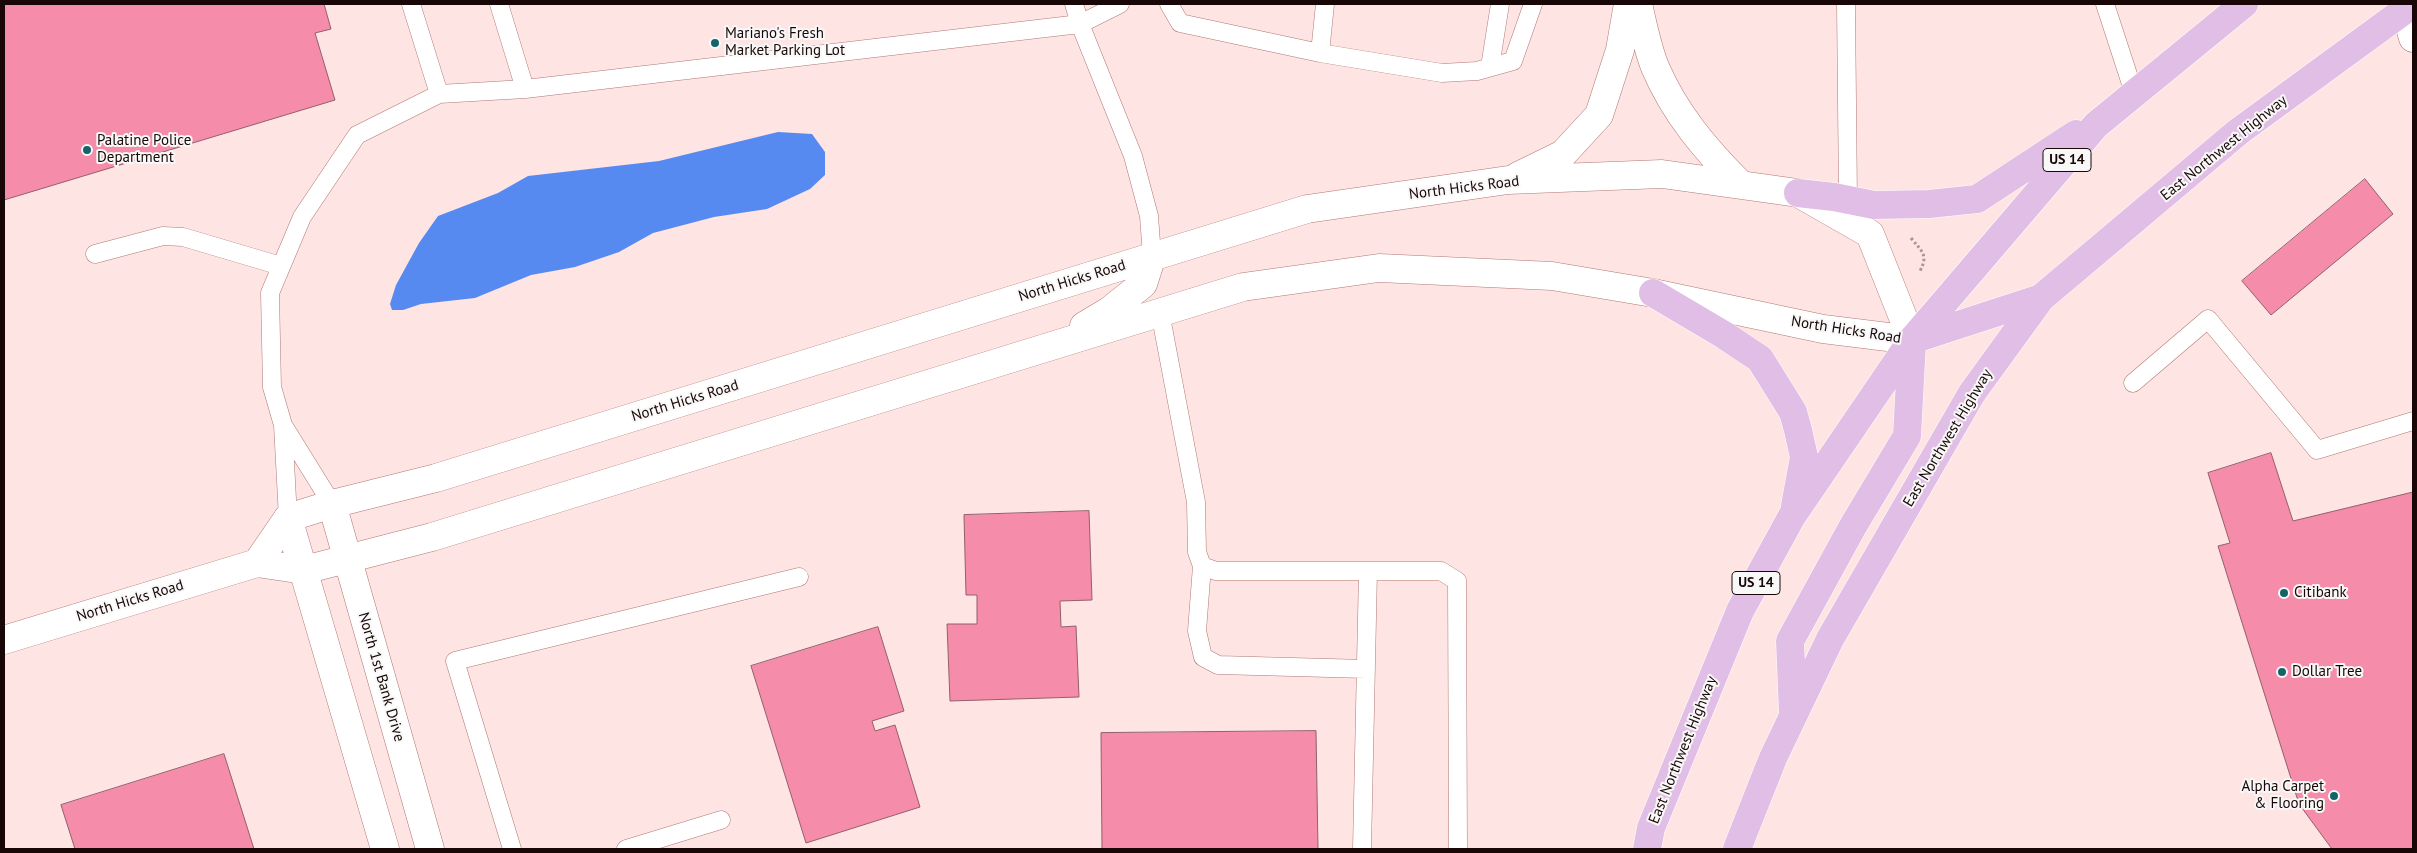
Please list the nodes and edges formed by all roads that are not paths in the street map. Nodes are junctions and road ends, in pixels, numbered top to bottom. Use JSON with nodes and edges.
{"nodes":[{"id":1,"x":411,"y":4,"type":"edge"},
{"id":2,"x":499,"y":4,"type":"edge"},
{"id":3,"x":1074,"y":4,"type":"edge"},
{"id":4,"x":1120,"y":4,"type":"edge"},
{"id":5,"x":1169,"y":4,"type":"edge"},
{"id":6,"x":1325,"y":4,"type":"edge"},
{"id":7,"x":1500,"y":4,"type":"edge"},
{"id":8,"x":1532,"y":4,"type":"edge"},
{"id":9,"x":1628,"y":4,"type":"edge"},
{"id":10,"x":1638,"y":4,"type":"edge"},
{"id":11,"x":1846,"y":4,"type":"edge"},
{"id":12,"x":2105,"y":4,"type":"edge"},
{"id":13,"x":2244,"y":4,"type":"edge"},
{"id":14,"x":2409,"y":7,"type":"edge"},
{"id":15,"x":1080,"y":24,"type":"junction"},
{"id":16,"x":2413,"y":38,"type":"edge"},
{"id":17,"x":1320,"y":53,"type":"junction"},
{"id":18,"x":1490,"y":67,"type":"junction"},
{"id":19,"x":525,"y":89,"type":"junction"},
{"id":20,"x":2134,"y":93,"type":"junction"},
{"id":21,"x":439,"y":94,"type":"junction"},
{"id":22,"x":1508,"y":180,"type":"junction"},
{"id":23,"x":1741,"y":185,"type":"junction"},
{"id":24,"x":1798,"y":193,"type":"junction"},
{"id":25,"x":1848,"y":200,"type":"junction"},
{"id":26,"x":95,"y":254,"type":"dead end"},
{"id":27,"x":1152,"y":256,"type":"junction"},
{"id":28,"x":281,"y":266,"type":"junction"},
{"id":29,"x":1653,"y":293,"type":"junction"},
{"id":30,"x":2041,"y":298,"type":"junction"},
{"id":31,"x":1160,"y":312,"type":"junction"},
{"id":32,"x":1912,"y":340,"type":"junction"},
{"id":33,"x":1048,"y":347,"type":"junction"},
{"id":34,"x":2133,"y":383,"type":"dead end"},
{"id":35,"x":2413,"y":421,"type":"edge"},
{"id":36,"x":283,"y":425,"type":"junction"},
{"id":37,"x":332,"y":504,"type":"junction"},
{"id":38,"x":1792,"y":516,"type":"junction"},
{"id":39,"x":288,"y":518,"type":"junction"},
{"id":40,"x":348,"y":559,"type":"junction"},
{"id":41,"x":257,"y":562,"type":"junction"},
{"id":42,"x":1202,"y":566,"type":"junction"},
{"id":43,"x":304,"y":570,"type":"junction"},
{"id":44,"x":1368,"y":571,"type":"junction"},
{"id":45,"x":799,"y":577,"type":"dead end"},
{"id":46,"x":4,"y":640,"type":"edge"},
{"id":47,"x":1366,"y":669,"type":"junction"},
{"id":48,"x":1793,"y":716,"type":"junction"},
{"id":49,"x":721,"y":820,"type":"dead end"},
{"id":50,"x":385,"y":849,"type":"edge"},
{"id":51,"x":430,"y":849,"type":"edge"},
{"id":52,"x":512,"y":849,"type":"edge"},
{"id":53,"x":626,"y":849,"type":"edge"},
{"id":54,"x":1362,"y":849,"type":"edge"},
{"id":55,"x":1458,"y":849,"type":"edge"},
{"id":56,"x":1647,"y":849,"type":"edge"},
{"id":57,"x":1738,"y":849,"type":"edge"}],
"edges":[{"from":1,"to":21,"type":"lane"},
{"from":2,"to":19,"type":"lane"},
{"from":3,"to":15,"type":"lane"},
{"from":4,"to":15,"type":"lane"},
{"from":5,"to":17,"type":"lane"},
{"from":6,"to":17,"type":"lane"},
{"from":7,"to":18,"type":"lane"},
{"from":8,"to":18,"type":"lane"},
{"from":9,"to":22,"type":"main road"},
{"from":10,"to":23,"type":"main road"},
{"from":11,"to":25,"type":"lane"},
{"from":12,"to":20,"type":"lane"},
{"from":13,"to":20,"type":"main road","name":"East Northwest Highway","number":"US 14"},
{"from":14,"to":16,"type":"main road"},
{"from":14,"to":30,"type":"main road","name":"East Northwest Highway"},
{"from":15,"to":19,"type":"lane"},
{"from":15,"to":27,"type":"lane"},
{"from":17,"to":18,"type":"lane"},
{"from":19,"to":21,"type":"lane"},
{"from":20,"to":25,"type":"main road"},
{"from":20,"to":32,"type":"main road","name":"East Northwest Highway","number":"US 14"},
{"from":21,"to":28,"type":"lane"},
{"from":22,"to":23,"type":"main road","name":"North Hicks Road"},
{"from":22,"to":27,"type":"main road","name":"North Hicks Road"},
{"from":23,"to":24,"type":"main road","name":"North Hicks Road"},
{"from":24,"to":25,"type":"main road"},
{"from":24,"to":32,"type":"main road","name":"North Hicks Road"},
{"from":26,"to":28,"type":"lane"},
{"from":27,"to":33,"type":"main road"},
{"from":27,"to":37,"type":"main road","name":"North Hicks Road"},
{"from":28,"to":36,"type":"lane"},
{"from":29,"to":31,"type":"main road","name":"North Hicks Road"},
{"from":29,"to":32,"type":"main road","name":"North Hicks Road"},
{"from":29,"to":38,"type":"main road"},
{"from":30,"to":32,"type":"main road"},
{"from":30,"to":48,"type":"main road","name":"East Northwest Highway"},
{"from":31,"to":33,"type":"main road","name":"North Hicks Road"},
{"from":31,"to":42,"type":"lane"},
{"from":32,"to":38,"type":"main road","name":"East Northwest Highway","number":"US 14"},
{"from":32,"to":48,"type":"main road"},
{"from":33,"to":40,"type":"main road","name":"North Hicks Road"},
{"from":34,"to":35,"type":"lane"},
{"from":36,"to":37,"type":"lane"},
{"from":36,"to":39,"type":"lane"},
{"from":37,"to":39,"type":"main road","name":"North Hicks Road"},
{"from":37,"to":40,"type":"main road","name":"North 1st Bank Drive"},
{"from":38,"to":56,"type":"main road","name":"East Northwest Highway","number":"US 14"},
{"from":39,"to":41,"type":"main road"},
{"from":39,"to":43,"type":"main road"},
{"from":40,"to":43,"type":"main road","name":"North Hicks Road"},
{"from":40,"to":51,"type":"main road","name":"North 1st Bank Drive"},
{"from":41,"to":43,"type":"main road","name":"North Hicks Road"},
{"from":41,"to":46,"type":"main road","name":"North Hicks Road"},
{"from":42,"to":44,"type":"lane"},
{"from":42,"to":47,"type":"lane"},
{"from":43,"to":50,"type":"main road"},
{"from":44,"to":47,"type":"lane"},
{"from":44,"to":55,"type":"lane"},
{"from":45,"to":52,"type":"lane"},
{"from":47,"to":54,"type":"lane"},
{"from":48,"to":57,"type":"main road","name":"East Northwest Highway"},
{"from":49,"to":53,"type":"lane"}]}
